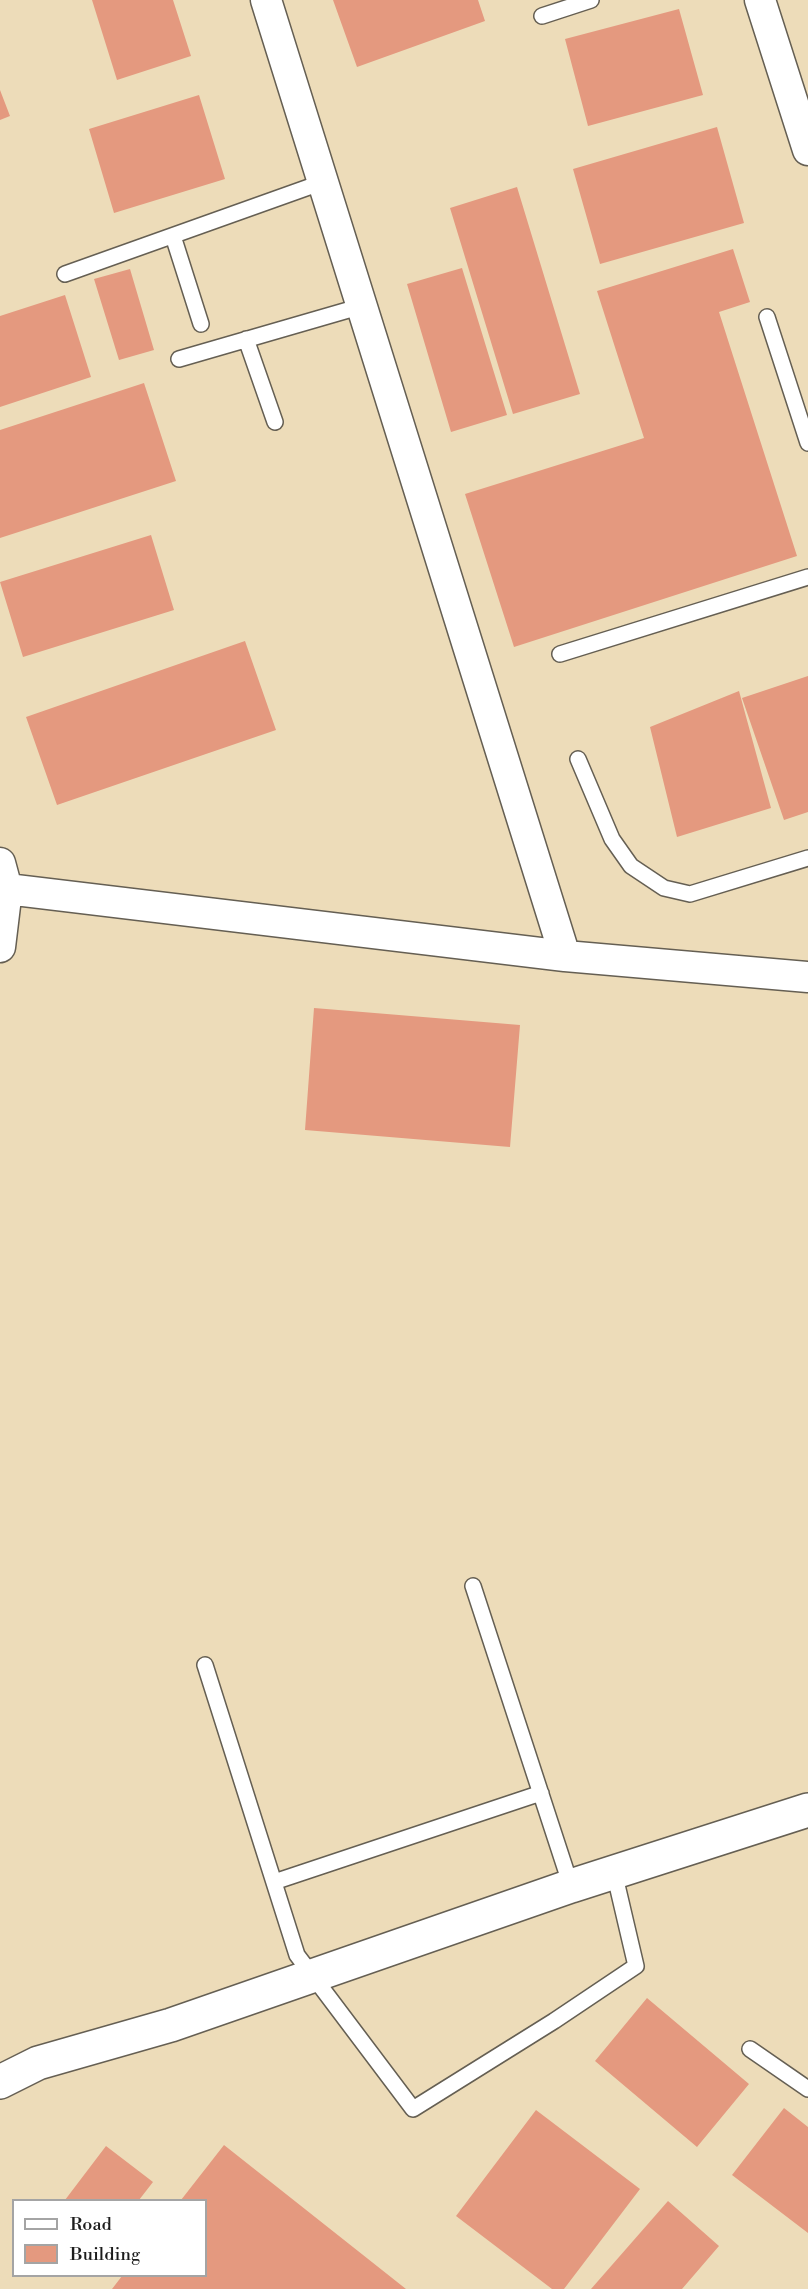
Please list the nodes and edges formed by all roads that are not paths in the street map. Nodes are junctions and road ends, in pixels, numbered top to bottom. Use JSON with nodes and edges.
{"nodes":[{"id":1,"x":266,"y":0,"type":"edge"},
{"id":2,"x":591,"y":0,"type":"edge"},
{"id":3,"x":760,"y":0,"type":"edge"},
{"id":4,"x":542,"y":16,"type":"dead end"},
{"id":5,"x":808,"y":150,"type":"edge"},
{"id":6,"x":323,"y":182,"type":"junction"},
{"id":7,"x":173,"y":236,"type":"junction"},
{"id":8,"x":65,"y":274,"type":"dead end"},
{"id":9,"x":362,"y":306,"type":"junction"},
{"id":10,"x":767,"y":317,"type":"dead end"},
{"id":11,"x":201,"y":324,"type":"dead end"},
{"id":12,"x":246,"y":339,"type":"junction"},
{"id":13,"x":179,"y":359,"type":"dead end"},
{"id":14,"x":275,"y":422,"type":"dead end"},
{"id":15,"x":808,"y":443,"type":"edge"},
{"id":16,"x":808,"y":577,"type":"edge"},
{"id":17,"x":560,"y":654,"type":"dead end"},
{"id":18,"x":578,"y":759,"type":"dead end"},
{"id":19,"x":808,"y":858,"type":"edge"},
{"id":20,"x":4,"y":876,"type":"edge"},
{"id":21,"x":0,"y":948,"type":"edge"},
{"id":22,"x":565,"y":956,"type":"junction"},
{"id":23,"x":808,"y":977,"type":"edge"},
{"id":24,"x":473,"y":1586,"type":"dead end"},
{"id":25,"x":205,"y":1665,"type":"dead end"},
{"id":26,"x":541,"y":1793,"type":"junction"},
{"id":27,"x":808,"y":1810,"type":"edge"},
{"id":28,"x":614,"y":1872,"type":"junction"},
{"id":29,"x":274,"y":1882,"type":"junction"},
{"id":30,"x":571,"y":1886,"type":"junction"},
{"id":31,"x":311,"y":1976,"type":"junction"},
{"id":32,"x":750,"y":2049,"type":"dead end"},
{"id":33,"x":0,"y":2082,"type":"edge"},
{"id":34,"x":808,"y":2089,"type":"edge"}],
"edges":[{"from":1,"to":6,"type":"street"},
{"from":2,"to":4,"type":"lane"},
{"from":3,"to":5,"type":"street"},
{"from":6,"to":7,"type":"lane"},
{"from":6,"to":9,"type":"street"},
{"from":7,"to":8,"type":"lane"},
{"from":7,"to":11,"type":"lane"},
{"from":9,"to":12,"type":"lane"},
{"from":9,"to":22,"type":"street"},
{"from":10,"to":15,"type":"lane"},
{"from":12,"to":13,"type":"lane"},
{"from":12,"to":14,"type":"lane"},
{"from":16,"to":17,"type":"lane"},
{"from":18,"to":19,"type":"lane"},
{"from":20,"to":21,"type":"street"},
{"from":20,"to":22,"type":"street"},
{"from":22,"to":23,"type":"street"},
{"from":24,"to":26,"type":"lane"},
{"from":25,"to":29,"type":"lane"},
{"from":26,"to":29,"type":"lane"},
{"from":26,"to":30,"type":"lane"},
{"from":27,"to":28,"type":"street"},
{"from":28,"to":30,"type":"street"},
{"from":28,"to":31,"type":"lane"},
{"from":29,"to":31,"type":"lane"},
{"from":30,"to":31,"type":"street"},
{"from":31,"to":33,"type":"street"},
{"from":32,"to":34,"type":"lane"}]}
